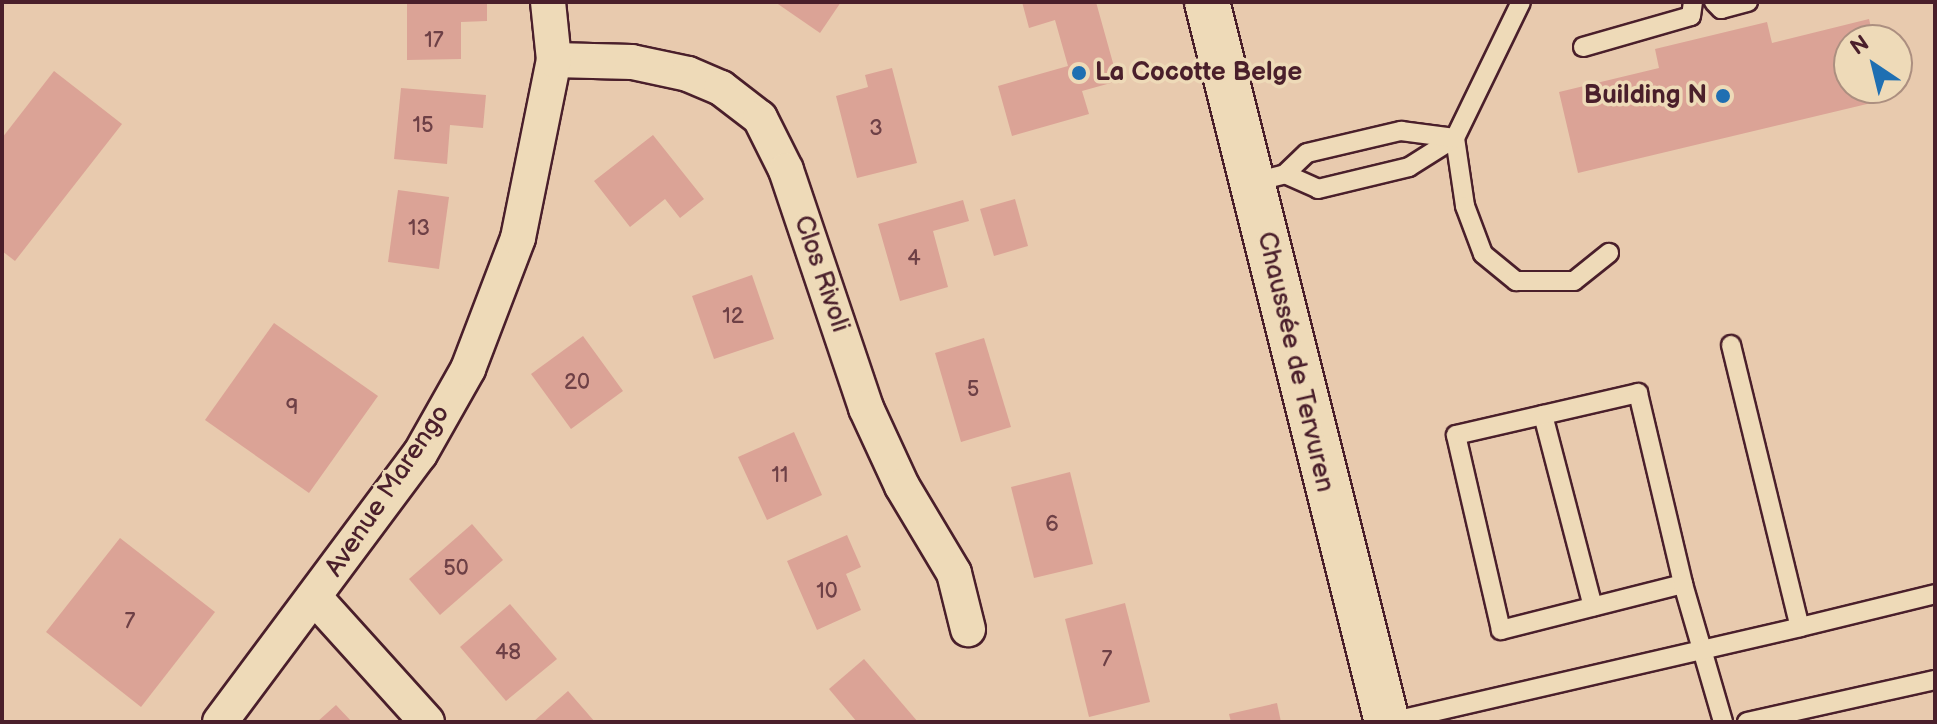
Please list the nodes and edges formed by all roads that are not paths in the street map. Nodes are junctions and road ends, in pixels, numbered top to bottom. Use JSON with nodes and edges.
{"nodes":[{"id":1,"x":548,"y":2,"type":"edge"},
{"id":2,"x":1207,"y":2,"type":"edge"},
{"id":3,"x":1521,"y":2,"type":"edge"},
{"id":4,"x":1693,"y":2,"type":"edge"},
{"id":5,"x":1714,"y":2,"type":"edge"},
{"id":6,"x":1748,"y":2,"type":"edge"},
{"id":7,"x":1583,"y":47,"type":"dead end"},
{"id":8,"x":554,"y":60,"type":"junction"},
{"id":9,"x":1455,"y":138,"type":"junction"},
{"id":10,"x":1269,"y":178,"type":"junction"},
{"id":11,"x":1609,"y":253,"type":"dead end"},
{"id":12,"x":1731,"y":345,"type":"dead end"},
{"id":13,"x":1543,"y":415,"type":"junction"},
{"id":14,"x":1683,"y":584,"type":"junction"},
{"id":15,"x":1935,"y":594,"type":"edge"},
{"id":16,"x":315,"y":598,"type":"junction"},
{"id":17,"x":1593,"y":607,"type":"junction"},
{"id":18,"x":1800,"y":627,"type":"junction"},
{"id":19,"x":968,"y":629,"type":"dead end"},
{"id":20,"x":1702,"y":651,"type":"junction"},
{"id":21,"x":1935,"y":680,"type":"edge"},
{"id":22,"x":220,"y":722,"type":"edge"},
{"id":23,"x":427,"y":722,"type":"edge"},
{"id":24,"x":1388,"y":722,"type":"edge"},
{"id":25,"x":1723,"y":722,"type":"edge"},
{"id":26,"x":1747,"y":722,"type":"edge"}],
"edges":[{"from":1,"to":8,"type":"street","name":"Avenue Marengo"},
{"from":2,"to":10,"type":"street","name":"Chaussée de Tervuren"},
{"from":3,"to":9,"type":"lane"},
{"from":4,"to":7,"type":"lane"},
{"from":5,"to":6,"type":"lane"},
{"from":8,"to":16,"type":"street","name":"Avenue Marengo"},
{"from":8,"to":19,"type":"street","name":"Clos Rivoli"},
{"from":9,"to":10,"type":"lane"},
{"from":9,"to":10,"type":"lane"},
{"from":9,"to":11,"type":"lane"},
{"from":10,"to":24,"type":"street","name":"Chaussée de Tervuren"},
{"from":12,"to":18,"type":"lane"},
{"from":13,"to":14,"type":"lane"},
{"from":13,"to":17,"type":"lane"},
{"from":13,"to":17,"type":"lane"},
{"from":14,"to":17,"type":"lane"},
{"from":14,"to":20,"type":"lane"},
{"from":15,"to":18,"type":"lane"},
{"from":16,"to":22,"type":"street","name":"Avenue Marengo"},
{"from":16,"to":23,"type":"street"},
{"from":18,"to":20,"type":"lane"},
{"from":20,"to":24,"type":"lane"},
{"from":20,"to":25,"type":"lane"},
{"from":21,"to":26,"type":"lane"}]}
